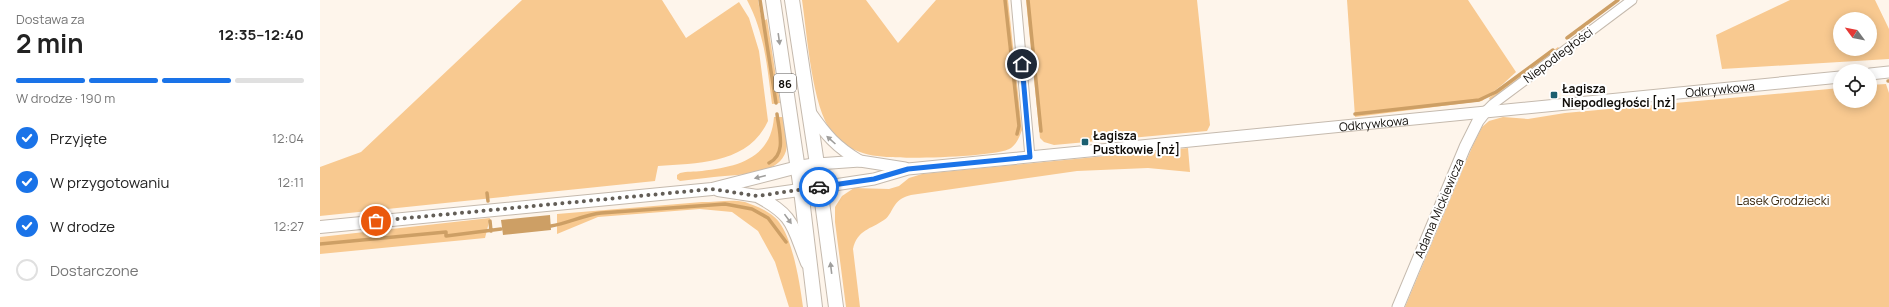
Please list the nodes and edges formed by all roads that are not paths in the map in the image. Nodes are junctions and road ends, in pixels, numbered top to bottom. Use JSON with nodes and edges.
{"nodes":[{"id":1,"x":773,"y":0,"type":"edge"},
{"id":2,"x":792,"y":0,"type":"edge"},
{"id":3,"x":1016,"y":0,"type":"edge"},
{"id":4,"x":1632,"y":0,"type":"edge"},
{"id":5,"x":1889,"y":72,"type":"edge"},
{"id":6,"x":1877,"y":73,"type":"edge"},
{"id":7,"x":1833,"y":77,"type":"edge"},
{"id":8,"x":809,"y":110,"type":"junction"},
{"id":9,"x":1486,"y":112,"type":"junction"},
{"id":10,"x":1030,"y":157,"type":"junction"},
{"id":11,"x":860,"y":161,"type":"junction"},
{"id":12,"x":817,"y":164,"type":"junction"},
{"id":13,"x":798,"y":167,"type":"junction"},
{"id":14,"x":908,"y":169,"type":"junction"},
{"id":15,"x":820,"y":187,"type":"junction"},
{"id":16,"x":712,"y":189,"type":"junction"},
{"id":17,"x":801,"y":190,"type":"junction"},
{"id":18,"x":757,"y":196,"type":"junction"},
{"id":19,"x":320,"y":227,"type":"edge"},
{"id":20,"x":811,"y":272,"type":"junction"},
{"id":21,"x":816,"y":307,"type":"edge"},
{"id":22,"x":836,"y":307,"type":"edge"},
{"id":23,"x":1398,"y":307,"type":"edge"}],
"edges":[{"from":1,"to":13,"type":"main road","number":"86","one_way":true},
{"from":2,"to":8,"type":"main road","number":"86"},
{"from":3,"to":10,"type":"street"},
{"from":4,"to":9,"type":"street","name":"Niepodległości"},
{"from":5,"to":6,"type":"street"},
{"from":7,"to":9,"type":"street","name":"Odkrywkowa"},
{"from":11,"to":8,"type":"street","name":"Odkrywkowa","one_way":true},
{"from":8,"to":12,"type":"main road","number":"86"},
{"from":9,"to":10,"type":"street","name":"Odkrywkowa"},
{"from":9,"to":23,"type":"street","name":"Adama Mickiewicza"},
{"from":10,"to":14,"type":"street","name":"Odkrywkowa"},
{"from":11,"to":12,"type":"street","name":"Odkrywkowa"},
{"from":11,"to":14,"type":"street","name":"Odkrywkowa"},
{"from":12,"to":13,"type":"main road","name":"Odkrywkowa"},
{"from":12,"to":15,"type":"main road","number":"86"},
{"from":13,"to":16,"type":"main road","name":"Odkrywkowa","one_way":true},
{"from":13,"to":17,"type":"main road","number":"86"},
{"from":14,"to":15,"type":"street","name":"Odkrywkowa"},
{"from":15,"to":17,"type":"main road","name":"Odkrywkowa"},
{"from":22,"to":15,"type":"main road","number":"86","one_way":true},
{"from":16,"to":18,"type":"main road","name":"Odkrywkowa"},
{"from":16,"to":19,"type":"main road","name":"Odkrywkowa"},
{"from":17,"to":18,"type":"main road","name":"Odkrywkowa"},
{"from":17,"to":20,"type":"main road","number":"86"},
{"from":18,"to":20,"type":"main road","name":"Odkrywkowa","one_way":true},
{"from":20,"to":21,"type":"main road","number":"86"}]}
